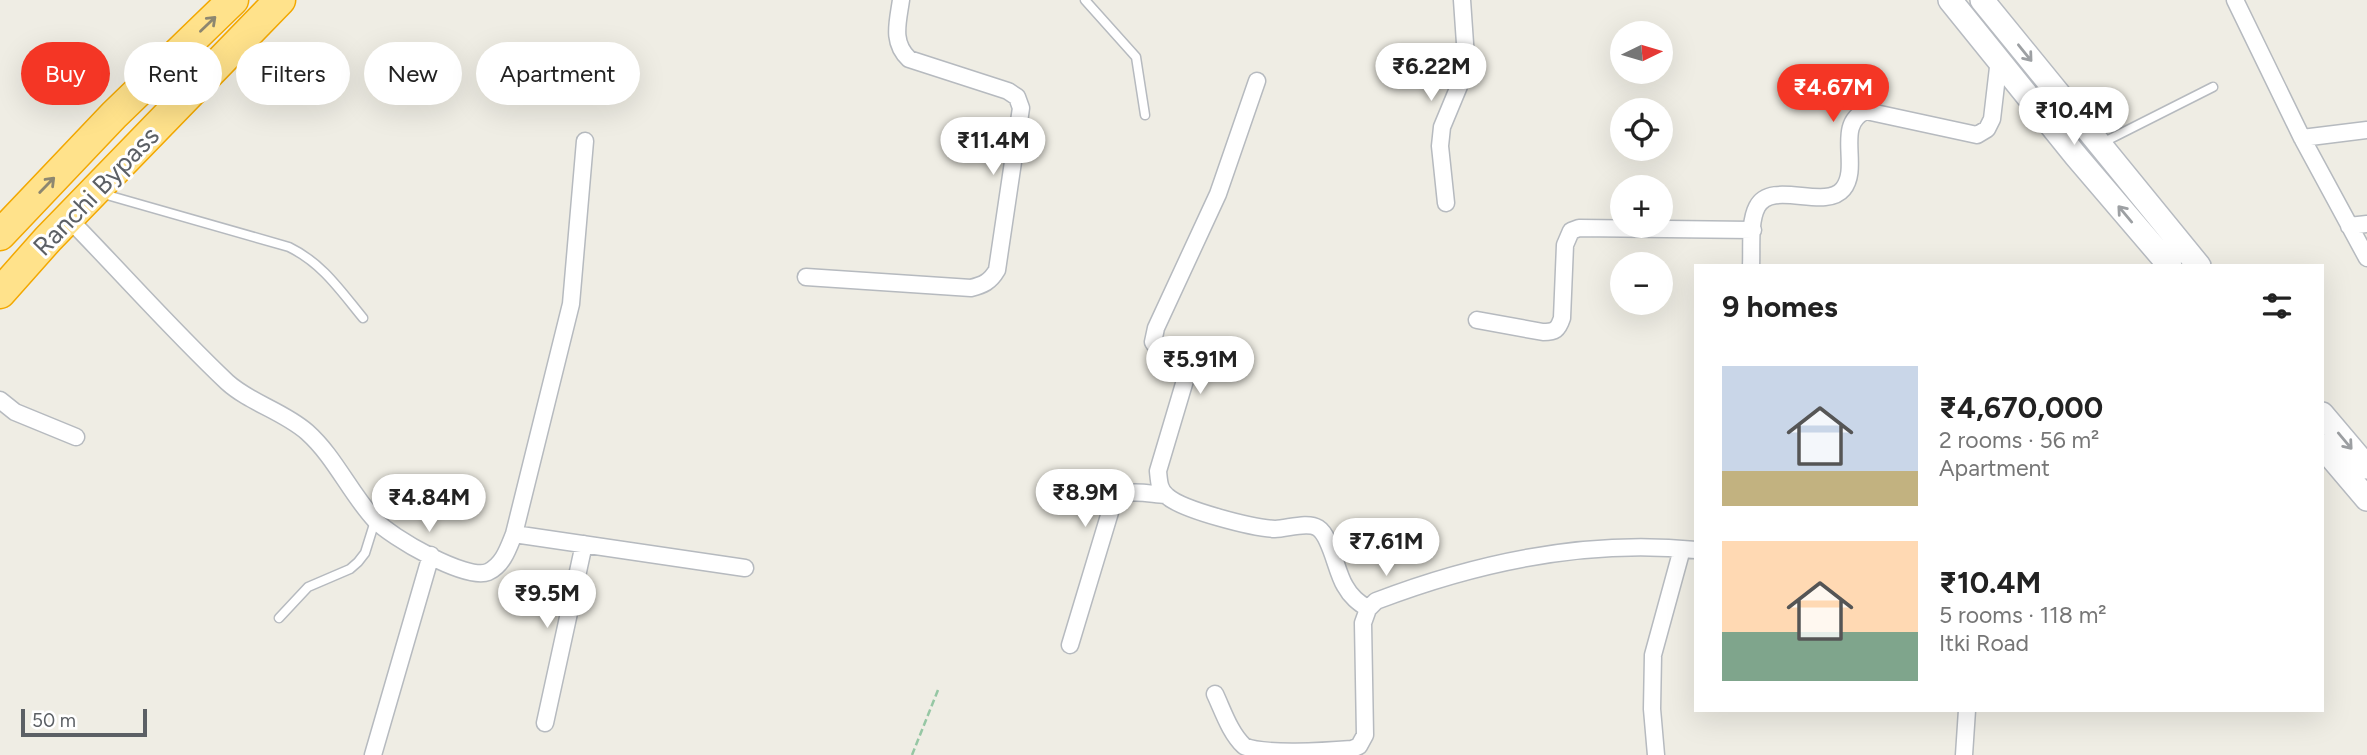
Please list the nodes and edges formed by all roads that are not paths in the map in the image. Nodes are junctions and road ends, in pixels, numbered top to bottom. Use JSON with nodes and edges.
{"nodes":[{"id":1,"x":233,"y":0,"type":"edge"},
{"id":2,"x":281,"y":0,"type":"edge"},
{"id":3,"x":901,"y":0,"type":"edge"},
{"id":4,"x":1086,"y":0,"type":"edge"},
{"id":5,"x":1462,"y":0,"type":"edge"},
{"id":6,"x":1950,"y":0,"type":"edge"},
{"id":7,"x":1982,"y":0,"type":"edge"},
{"id":8,"x":2235,"y":0,"type":"edge"},
{"id":9,"x":1999,"y":59,"type":"junction"},
{"id":10,"x":1257,"y":82,"type":"dead end"},
{"id":11,"x":2213,"y":87,"type":"dead end"},
{"id":12,"x":1145,"y":115,"type":"dead end"},
{"id":13,"x":2367,"y":130,"type":"edge"},
{"id":14,"x":2302,"y":138,"type":"junction"},
{"id":15,"x":585,"y":141,"type":"dead end"},
{"id":16,"x":2099,"y":144,"type":"junction"},
{"id":17,"x":94,"y":191,"type":"junction"},
{"id":18,"x":1446,"y":203,"type":"dead end"},
{"id":19,"x":68,"y":218,"type":"junction"},
{"id":20,"x":2367,"y":224,"type":"edge"},
{"id":21,"x":2350,"y":226,"type":"junction"},
{"id":22,"x":1753,"y":230,"type":"junction"},
{"id":23,"x":0,"y":235,"type":"edge"},
{"id":24,"x":2367,"y":258,"type":"edge"},
{"id":25,"x":1751,"y":264,"type":"edge"},
{"id":26,"x":2168,"y":264,"type":"edge"},
{"id":27,"x":2197,"y":264,"type":"edge"},
{"id":28,"x":806,"y":277,"type":"dead end"},
{"id":29,"x":0,"y":293,"type":"edge"},
{"id":30,"x":363,"y":318,"type":"dead end"},
{"id":31,"x":1477,"y":320,"type":"dead end"},
{"id":32,"x":0,"y":400,"type":"edge"},
{"id":33,"x":2324,"y":416,"type":"edge"},
{"id":34,"x":76,"y":438,"type":"dead end"},
{"id":35,"x":2324,"y":448,"type":"edge"},
{"id":36,"x":2367,"y":467,"type":"edge"},
{"id":37,"x":1165,"y":495,"type":"junction"},
{"id":38,"x":2367,"y":499,"type":"edge"},
{"id":39,"x":375,"y":521,"type":"junction"},
{"id":40,"x":514,"y":534,"type":"junction"},
{"id":41,"x":584,"y":544,"type":"junction"},
{"id":42,"x":1689,"y":550,"type":"edge"},
{"id":43,"x":431,"y":555,"type":"junction"},
{"id":44,"x":745,"y":568,"type":"dead end"},
{"id":45,"x":1367,"y":609,"type":"junction"},
{"id":46,"x":279,"y":618,"type":"dead end"},
{"id":47,"x":1070,"y":645,"type":"dead end"},
{"id":48,"x":1215,"y":694,"type":"dead end"},
{"id":49,"x":1967,"y":712,"type":"edge"},
{"id":50,"x":545,"y":723,"type":"dead end"},
{"id":51,"x":373,"y":755,"type":"edge"},
{"id":52,"x":1656,"y":755,"type":"edge"},
{"id":53,"x":1964,"y":755,"type":"edge"}],
"edges":[{"from":23,"to":1,"type":"highway","name":"Ranchi Bypass","one_way":true},
{"from":2,"to":17,"type":"highway","name":"Ranchi Bypass"},
{"from":3,"to":28,"type":"street"},
{"from":4,"to":12,"type":"lane"},
{"from":5,"to":18,"type":"street"},
{"from":6,"to":9,"type":"main road"},
{"from":7,"to":16,"type":"main road","one_way":true},
{"from":8,"to":14,"type":"street"},
{"from":9,"to":22,"type":"street"},
{"from":26,"to":9,"type":"main road","one_way":true},
{"from":10,"to":37,"type":"street"},
{"from":11,"to":16,"type":"lane"},
{"from":13,"to":14,"type":"street"},
{"from":14,"to":21,"type":"street"},
{"from":15,"to":40,"type":"street"},
{"from":16,"to":27,"type":"main road"},
{"from":17,"to":19,"type":"highway","name":"Ranchi Bypass"},
{"from":17,"to":30,"type":"lane"},
{"from":19,"to":29,"type":"highway","name":"Ranchi Bypass"},
{"from":19,"to":39,"type":"street"},
{"from":20,"to":21,"type":"street"},
{"from":21,"to":24,"type":"street"},
{"from":22,"to":25,"type":"street"},
{"from":22,"to":31,"type":"street"},
{"from":32,"to":34,"type":"street"},
{"from":33,"to":36,"type":"main road","one_way":true},
{"from":35,"to":38,"type":"main road"},
{"from":37,"to":45,"type":"street"},
{"from":37,"to":47,"type":"street"},
{"from":39,"to":43,"type":"street"},
{"from":39,"to":46,"type":"lane"},
{"from":40,"to":41,"type":"street"},
{"from":40,"to":43,"type":"street"},
{"from":41,"to":44,"type":"street"},
{"from":41,"to":50,"type":"street"},
{"from":42,"to":45,"type":"street"},
{"from":42,"to":52,"type":"street"},
{"from":43,"to":51,"type":"street"},
{"from":45,"to":48,"type":"street"},
{"from":49,"to":53,"type":"street"}]}
